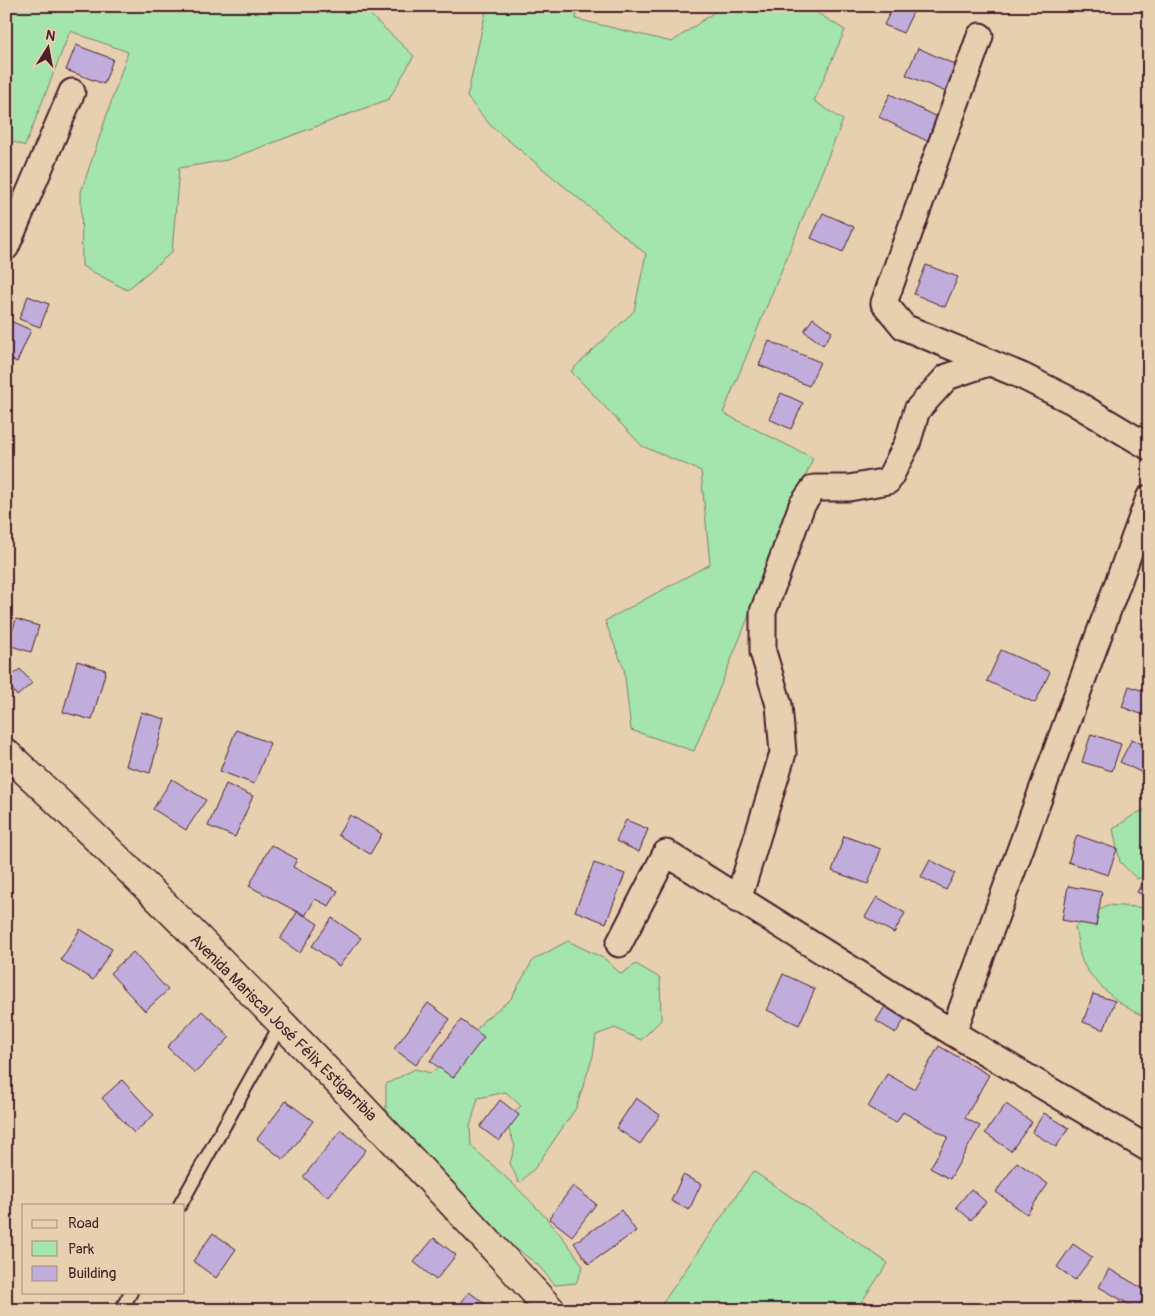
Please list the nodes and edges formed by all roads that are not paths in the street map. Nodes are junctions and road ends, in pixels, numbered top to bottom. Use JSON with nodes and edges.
{"nodes":[{"id":1,"x":980,"y":36,"type":"dead end"},
{"id":2,"x":72,"y":92,"type":"dead end"},
{"id":3,"x":6,"y":247,"type":"edge"},
{"id":4,"x":988,"y":363,"type":"junction"},
{"id":5,"x":1149,"y":447,"type":"edge"},
{"id":6,"x":1149,"y":498,"type":"edge"},
{"id":7,"x":6,"y":753,"type":"edge"},
{"id":8,"x":738,"y":900,"type":"junction"},
{"id":9,"x":619,"y":944,"type":"dead end"},
{"id":10,"x":281,"y":1024,"type":"junction"},
{"id":11,"x":953,"y":1033,"type":"junction"},
{"id":12,"x":1149,"y":1149,"type":"edge"},
{"id":13,"x":181,"y":1204,"type":"edge"},
{"id":14,"x":130,"y":1294,"type":"edge"},
{"id":15,"x":122,"y":1310,"type":"edge"},
{"id":16,"x":551,"y":1310,"type":"edge"}],
"edges":[{"from":1,"to":4,"type":"street"},
{"from":2,"to":3,"type":"street"},
{"from":4,"to":5,"type":"street"},
{"from":4,"to":8,"type":"street"},
{"from":6,"to":11,"type":"street"},
{"from":7,"to":10,"type":"main road","name":"Avenida Mariscal José Félix Estigarribia"},
{"from":8,"to":9,"type":"street"},
{"from":8,"to":11,"type":"street"},
{"from":10,"to":13,"type":"lane"},
{"from":10,"to":16,"type":"main road","name":"Avenida Mariscal José Félix Estigarribia"},
{"from":11,"to":12,"type":"street"},
{"from":14,"to":15,"type":"lane"}]}
